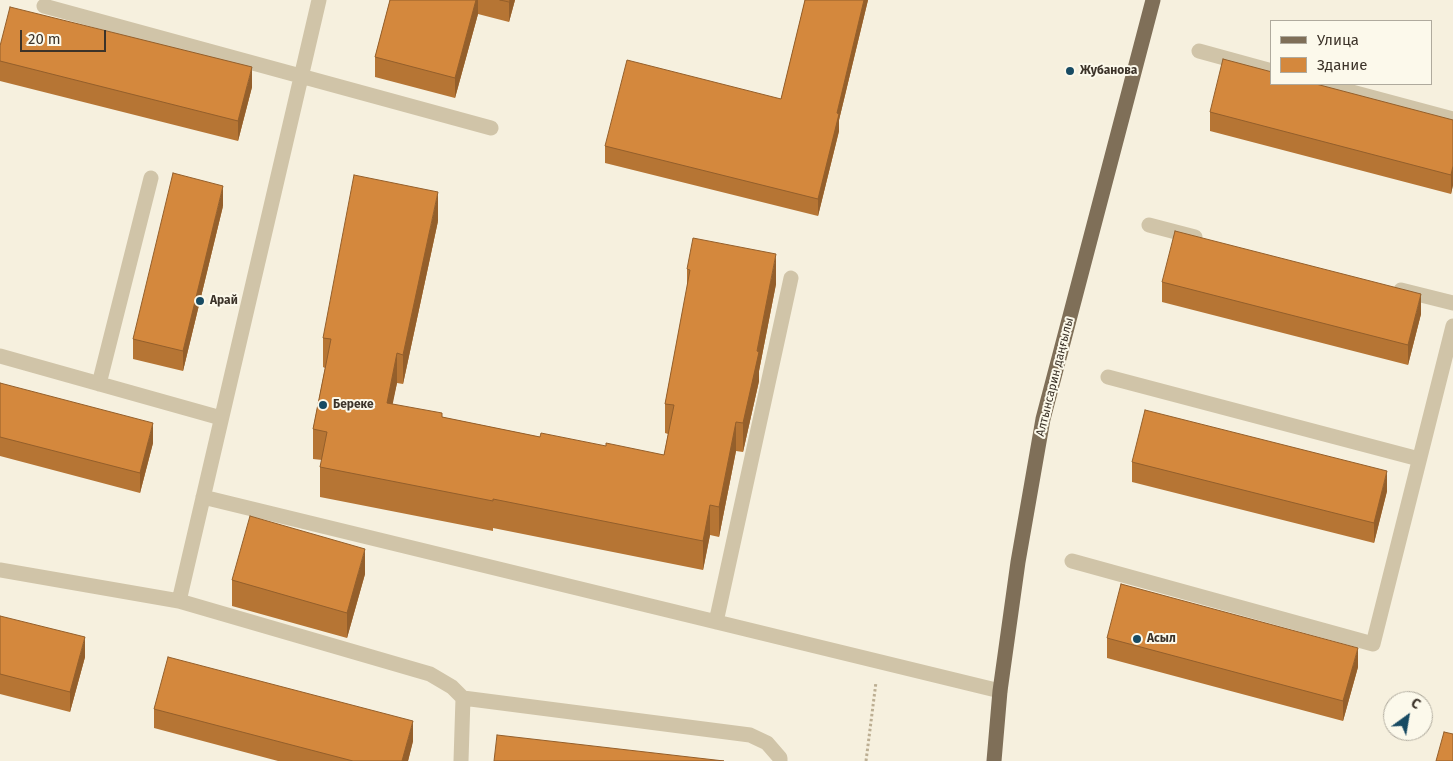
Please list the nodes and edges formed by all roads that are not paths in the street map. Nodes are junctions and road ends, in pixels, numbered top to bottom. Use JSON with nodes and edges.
{"nodes":[{"id":1,"x":319,"y":0,"type":"edge"},
{"id":2,"x":1153,"y":0,"type":"edge"},
{"id":3,"x":44,"y":6,"type":"dead end"},
{"id":4,"x":1199,"y":51,"type":"dead end"},
{"id":5,"x":1270,"y":69,"type":"edge"},
{"id":6,"x":301,"y":76,"type":"junction"},
{"id":7,"x":1326,"y":85,"type":"edge"},
{"id":8,"x":1453,"y":119,"type":"edge"},
{"id":9,"x":491,"y":128,"type":"dead end"},
{"id":10,"x":151,"y":178,"type":"dead end"},
{"id":11,"x":1149,"y":226,"type":"dead end"},
{"id":12,"x":1206,"y":240,"type":"edge"},
{"id":13,"x":791,"y":278,"type":"dead end"},
{"id":14,"x":1386,"y":286,"type":"edge"},
{"id":15,"x":1453,"y":303,"type":"edge"},
{"id":16,"x":1453,"y":326,"type":"edge"},
{"id":17,"x":0,"y":356,"type":"edge"},
{"id":18,"x":1108,"y":377,"type":"dead end"},
{"id":19,"x":99,"y":384,"type":"junction"},
{"id":20,"x":221,"y":418,"type":"junction"},
{"id":21,"x":1420,"y":458,"type":"junction"},
{"id":22,"x":203,"y":497,"type":"junction"},
{"id":23,"x":1072,"y":561,"type":"dead end"},
{"id":24,"x":0,"y":570,"type":"edge"},
{"id":25,"x":179,"y":601,"type":"junction"},
{"id":26,"x":716,"y":622,"type":"junction"},
{"id":27,"x":1000,"y":691,"type":"junction"},
{"id":28,"x":463,"y":698,"type":"junction"},
{"id":29,"x":461,"y":761,"type":"edge"},
{"id":30,"x":780,"y":761,"type":"edge"},
{"id":31,"x":994,"y":761,"type":"edge"}],
"edges":[{"from":1,"to":6,"type":"lane"},
{"from":2,"to":27,"type":"main road","name":"Алтынсарин даңғылы"},
{"from":3,"to":6,"type":"lane"},
{"from":4,"to":5,"type":"lane"},
{"from":6,"to":9,"type":"lane"},
{"from":6,"to":20,"type":"lane"},
{"from":7,"to":8,"type":"lane"},
{"from":10,"to":19,"type":"lane"},
{"from":11,"to":12,"type":"lane"},
{"from":13,"to":26,"type":"lane"},
{"from":14,"to":15,"type":"lane"},
{"from":16,"to":21,"type":"lane"},
{"from":17,"to":19,"type":"lane"},
{"from":18,"to":21,"type":"lane"},
{"from":19,"to":20,"type":"lane"},
{"from":20,"to":22,"type":"lane"},
{"from":21,"to":23,"type":"lane"},
{"from":22,"to":25,"type":"lane"},
{"from":22,"to":26,"type":"lane"},
{"from":24,"to":25,"type":"lane"},
{"from":25,"to":28,"type":"lane"},
{"from":26,"to":27,"type":"lane"},
{"from":27,"to":31,"type":"main road","name":"Алтынсарин даңғылы"},
{"from":28,"to":29,"type":"lane"},
{"from":28,"to":30,"type":"lane"}]}
